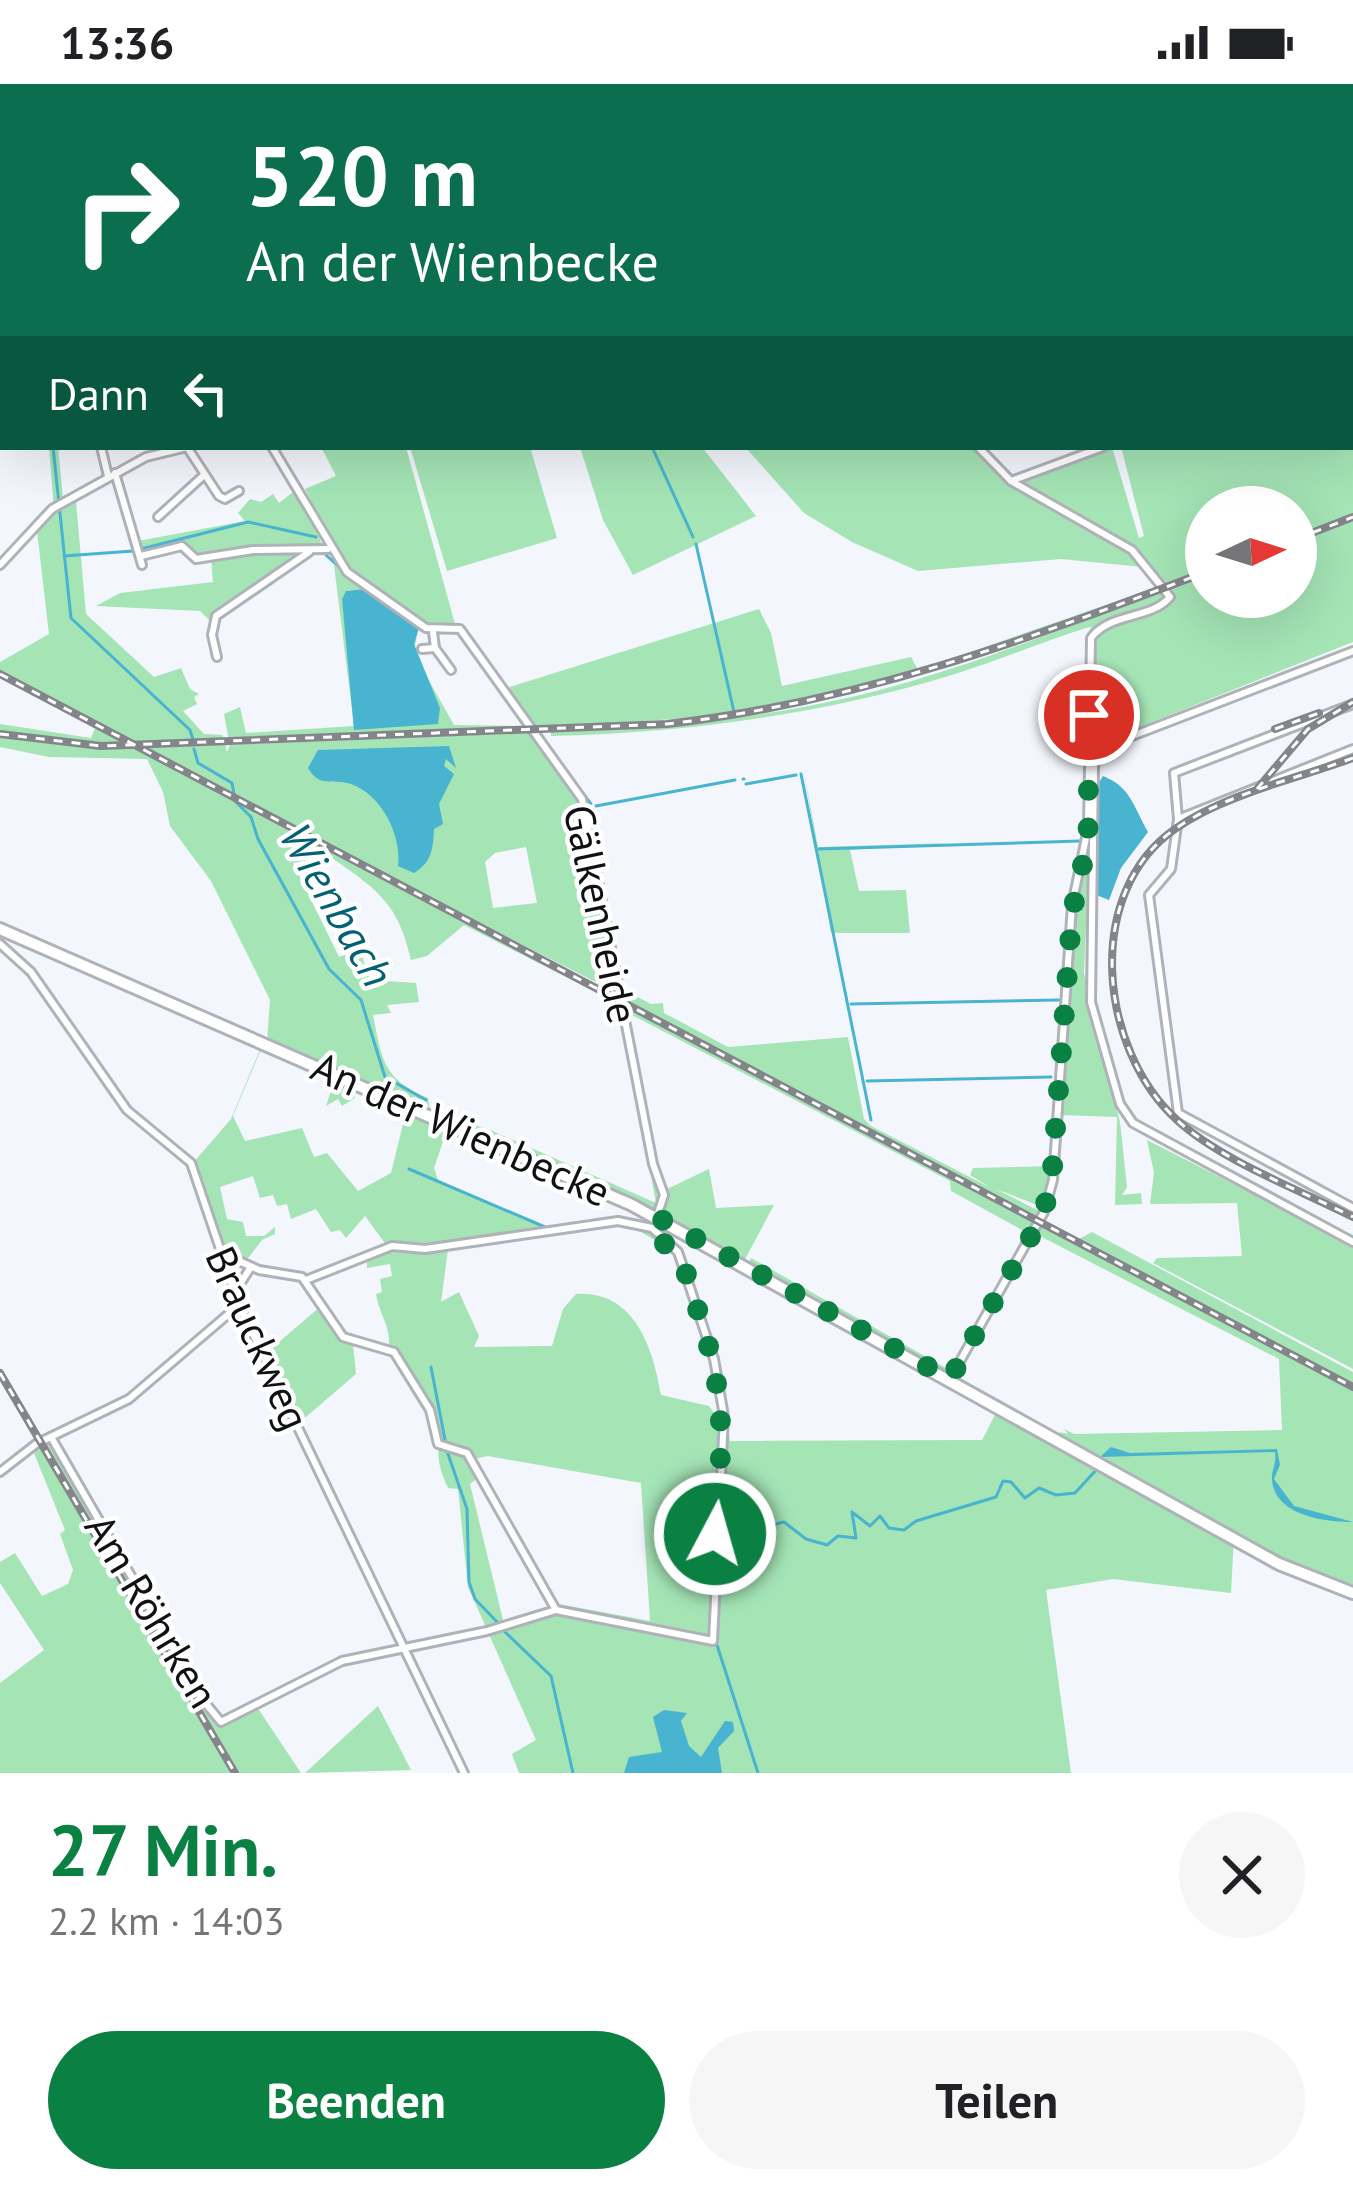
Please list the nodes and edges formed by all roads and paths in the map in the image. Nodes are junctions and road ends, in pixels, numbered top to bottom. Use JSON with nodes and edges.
{"nodes":[{"id":1,"x":102,"y":450,"type":"edge"},
{"id":2,"x":179,"y":450,"type":"edge"},
{"id":3,"x":189,"y":450,"type":"edge"},
{"id":4,"x":274,"y":450,"type":"edge"},
{"id":5,"x":981,"y":450,"type":"edge"},
{"id":6,"x":1094,"y":450,"type":"edge"},
{"id":7,"x":111,"y":474,"type":"junction"},
{"id":8,"x":203,"y":476,"type":"junction"},
{"id":9,"x":1011,"y":481,"type":"junction"},
{"id":10,"x":239,"y":490,"type":"dead end"},
{"id":11,"x":158,"y":517,"type":"dead end"},
{"id":12,"x":321,"y":548,"type":"junction"},
{"id":13,"x":0,"y":565,"type":"edge"},
{"id":14,"x":433,"y":632,"type":"junction"},
{"id":15,"x":435,"y":648,"type":"junction"},
{"id":16,"x":422,"y":649,"type":"dead end"},
{"id":17,"x":1353,"y":651,"type":"edge"},
{"id":18,"x":217,"y":657,"type":"dead end"},
{"id":19,"x":451,"y":670,"type":"dead end"},
{"id":20,"x":1353,"y":704,"type":"edge"},
{"id":21,"x":1353,"y":749,"type":"edge"},
{"id":22,"x":1177,"y":804,"type":"junction"},
{"id":23,"x":1189,"y":811,"type":"junction"},
{"id":24,"x":1178,"y":818,"type":"junction"},
{"id":25,"x":0,"y":929,"type":"edge"},
{"id":26,"x":0,"y":944,"type":"edge"},
{"id":27,"x":1353,"y":1208,"type":"edge"},
{"id":28,"x":654,"y":1222,"type":"junction"},
{"id":29,"x":1353,"y":1242,"type":"edge"},
{"id":30,"x":219,"y":1252,"type":"junction"},
{"id":31,"x":251,"y":1267,"type":"junction"},
{"id":32,"x":306,"y":1280,"type":"junction"},
{"id":33,"x":234,"y":1293,"type":"junction"},
{"id":34,"x":238,"y":1305,"type":"junction"},
{"id":35,"x":950,"y":1379,"type":"junction"},
{"id":36,"x":51,"y":1437,"type":"junction"},
{"id":37,"x":0,"y":1472,"type":"edge"},
{"id":38,"x":1353,"y":1594,"type":"edge"},
{"id":39,"x":556,"y":1610,"type":"junction"},
{"id":40,"x":402,"y":1646,"type":"junction"},
{"id":41,"x":464,"y":1773,"type":"edge"}],
"edges":[{"from":1,"to":7,"type":"street"},
{"from":2,"to":7,"type":"street"},
{"from":3,"to":8,"type":"street"},
{"from":4,"to":12,"type":"street"},
{"from":5,"to":9,"type":"street"},
{"from":6,"to":9,"type":"street"},
{"from":7,"to":12,"type":"street"},
{"from":7,"to":13,"type":"street"},
{"from":8,"to":10,"type":"street"},
{"from":8,"to":11,"type":"street"},
{"from":9,"to":35,"type":"street"},
{"from":12,"to":14,"type":"street"},
{"from":12,"to":18,"type":"street"},
{"from":14,"to":15,"type":"street"},
{"from":14,"to":28,"type":"street","name":"Gälkenheide"},
{"from":15,"to":16,"type":"street"},
{"from":15,"to":19,"type":"street"},
{"from":17,"to":29,"type":"street"},
{"from":20,"to":22,"type":"street"},
{"from":21,"to":23,"type":"street"},
{"from":22,"to":23,"type":"street"},
{"from":22,"to":24,"type":"street"},
{"from":23,"to":24,"type":"street"},
{"from":24,"to":27,"type":"street"},
{"from":25,"to":28,"type":"street","name":"An der Wienbecke"},
{"from":26,"to":30,"type":"street","name":"Brauckweg"},
{"from":28,"to":32,"type":"street"},
{"from":28,"to":35,"type":"street","name":"An der Wienbecke"},
{"from":28,"to":39,"type":"street"},
{"from":30,"to":31,"type":"street"},
{"from":30,"to":33,"type":"street","name":"Brauckweg"},
{"from":31,"to":32,"type":"street"},
{"from":31,"to":33,"type":"street"},
{"from":32,"to":39,"type":"street"},
{"from":33,"to":34,"type":"street","name":"Brauckweg"},
{"from":34,"to":36,"type":"street"},
{"from":34,"to":40,"type":"street","name":"Brauckweg"},
{"from":35,"to":38,"type":"street","name":"An der Wienbecke"},
{"from":36,"to":37,"type":"street"},
{"from":36,"to":40,"type":"street","name":"Am Röhrken"},
{"from":39,"to":40,"type":"street","name":"Am Röhrken"},
{"from":40,"to":41,"type":"street","name":"Brauckweg"}]}
